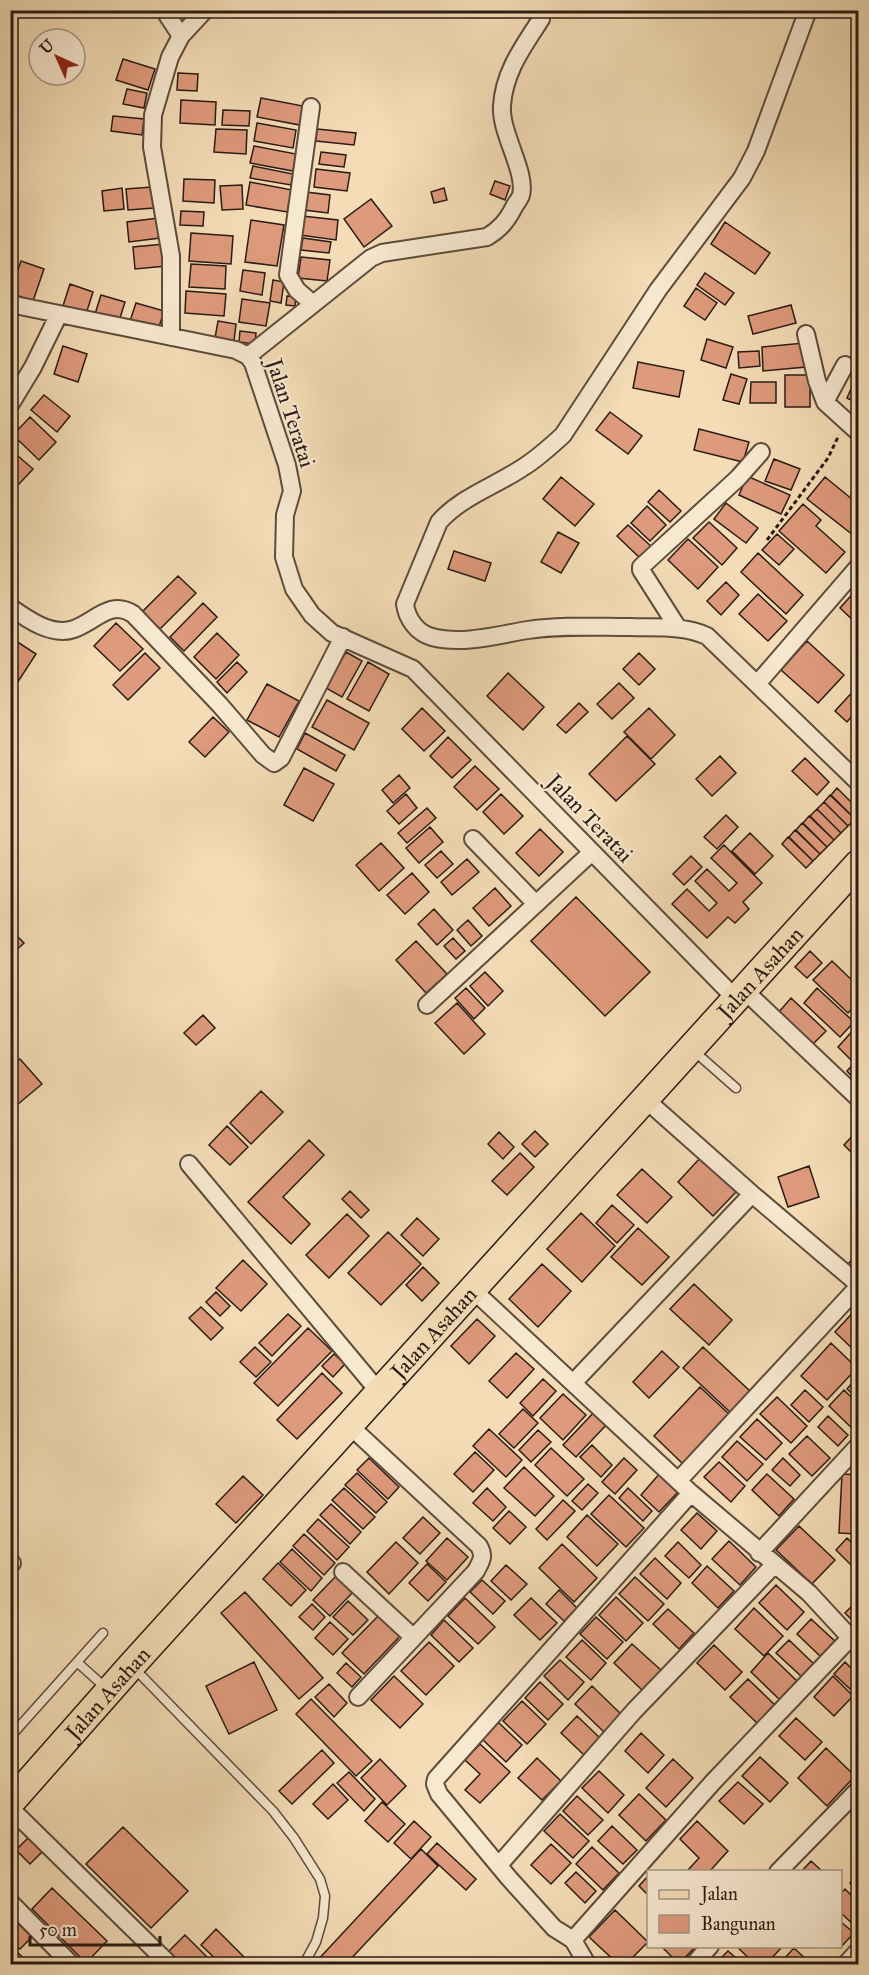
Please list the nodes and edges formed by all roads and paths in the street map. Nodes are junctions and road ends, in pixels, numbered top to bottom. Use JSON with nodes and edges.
{"nodes":[{"id":1,"x":164,"y":10,"type":"edge"},
{"id":2,"x":205,"y":10,"type":"edge"},
{"id":3,"x":808,"y":10,"type":"edge"},
{"id":4,"x":541,"y":19,"type":"dead end"},
{"id":5,"x":181,"y":36,"type":"junction"},
{"id":6,"x":311,"y":107,"type":"dead end"},
{"id":7,"x":10,"y":304,"type":"edge"},
{"id":8,"x":313,"y":304,"type":"junction"},
{"id":9,"x":59,"y":314,"type":"junction"},
{"id":10,"x":806,"y":334,"type":"dead end"},
{"id":11,"x":171,"y":337,"type":"junction"},
{"id":12,"x":248,"y":356,"type":"junction"},
{"id":13,"x":845,"y":365,"type":"dead end"},
{"id":14,"x":825,"y":402,"type":"junction"},
{"id":15,"x":10,"y":405,"type":"edge"},
{"id":16,"x":853,"y":427,"type":"edge"},
{"id":17,"x":761,"y":452,"type":"dead end"},
{"id":18,"x":767,"y":540,"type":"dead end"},
{"id":19,"x":858,"y":567,"type":"edge"},
{"id":20,"x":10,"y":607,"type":"edge"},
{"id":21,"x":678,"y":628,"type":"junction"},
{"id":22,"x":343,"y":637,"type":"junction"},
{"id":23,"x":757,"y":684,"type":"junction"},
{"id":24,"x":858,"y":782,"type":"edge"},
{"id":25,"x":473,"y":839,"type":"dead end"},
{"id":26,"x":592,"y":852,"type":"junction"},
{"id":27,"x":858,"y":864,"type":"edge"},
{"id":28,"x":536,"y":904,"type":"junction"},
{"id":29,"x":740,"y":994,"type":"junction"},
{"id":30,"x":427,"y":1005,"type":"dead end"},
{"id":31,"x":691,"y":1049,"type":"junction"},
{"id":32,"x":736,"y":1088,"type":"dead end"},
{"id":33,"x":858,"y":1098,"type":"edge"},
{"id":34,"x":645,"y":1099,"type":"junction"},
{"id":35,"x":189,"y":1164,"type":"dead end"},
{"id":36,"x":752,"y":1194,"type":"junction"},
{"id":37,"x":858,"y":1286,"type":"edge"},
{"id":38,"x":473,"y":1290,"type":"junction"},
{"id":39,"x":573,"y":1383,"type":"junction"},
{"id":40,"x":380,"y":1394,"type":"junction"},
{"id":41,"x":350,"y":1426,"type":"junction"},
{"id":42,"x":858,"y":1446,"type":"edge"},
{"id":43,"x":678,"y":1481,"type":"junction"},
{"id":44,"x":691,"y":1493,"type":"junction"},
{"id":45,"x":759,"y":1552,"type":"junction"},
{"id":46,"x":774,"y":1564,"type":"junction"},
{"id":47,"x":343,"y":1572,"type":"dead end"},
{"id":48,"x":103,"y":1633,"type":"dead end"},
{"id":49,"x":413,"y":1637,"type":"junction"},
{"id":50,"x":854,"y":1642,"type":"edge"},
{"id":51,"x":78,"y":1663,"type":"junction"},
{"id":52,"x":131,"y":1666,"type":"junction"},
{"id":53,"x":109,"y":1691,"type":"junction"},
{"id":54,"x":358,"y":1697,"type":"dead end"},
{"id":55,"x":10,"y":1737,"type":"edge"},
{"id":56,"x":858,"y":1790,"type":"edge"},
{"id":57,"x":10,"y":1803,"type":"edge"},
{"id":58,"x":10,"y":1808,"type":"edge"},
{"id":59,"x":498,"y":1865,"type":"junction"},
{"id":60,"x":780,"y":1870,"type":"edge"},
{"id":61,"x":10,"y":1902,"type":"edge"},
{"id":62,"x":573,"y":1940,"type":"junction"},
{"id":63,"x":709,"y":1948,"type":"edge"},
{"id":64,"x":858,"y":1951,"type":"edge"},
{"id":65,"x":71,"y":1965,"type":"edge"},
{"id":66,"x":169,"y":1965,"type":"edge"},
{"id":67,"x":304,"y":1965,"type":"edge"},
{"id":68,"x":587,"y":1965,"type":"edge"},
{"id":69,"x":694,"y":1965,"type":"edge"},
{"id":70,"x":846,"y":1965,"type":"edge"}],
"edges":[{"from":1,"to":5,"type":"street"},
{"from":2,"to":5,"type":"street"},
{"from":3,"to":21,"type":"street"},
{"from":4,"to":8,"type":"street"},
{"from":5,"to":11,"type":"street"},
{"from":6,"to":8,"type":"street"},
{"from":7,"to":9,"type":"street","name":"Jalan Teratai"},
{"from":8,"to":12,"type":"street"},
{"from":9,"to":11,"type":"street","name":"Jalan Teratai"},
{"from":9,"to":15,"type":"street"},
{"from":10,"to":14,"type":"street"},
{"from":11,"to":12,"type":"street","name":"Jalan Teratai"},
{"from":12,"to":22,"type":"street","name":"Jalan Teratai"},
{"from":13,"to":14,"type":"street"},
{"from":14,"to":16,"type":"street"},
{"from":16,"to":18,"type":"path"},
{"from":17,"to":21,"type":"street"},
{"from":19,"to":23,"type":"street"},
{"from":20,"to":22,"type":"street"},
{"from":21,"to":23,"type":"street"},
{"from":22,"to":26,"type":"street","name":"Jalan Teratai"},
{"from":23,"to":24,"type":"street"},
{"from":25,"to":28,"type":"street"},
{"from":26,"to":28,"type":"street"},
{"from":26,"to":29,"type":"street","name":"Jalan Teratai"},
{"from":27,"to":29,"type":"main road","name":"Jalan Asahan"},
{"from":28,"to":30,"type":"street"},
{"from":29,"to":31,"type":"main road","name":"Jalan Asahan"},
{"from":29,"to":33,"type":"street","name":"Jalan Teratai"},
{"from":31,"to":32,"type":"lane"},
{"from":31,"to":34,"type":"main road","name":"Jalan Asahan"},
{"from":34,"to":36,"type":"street"},
{"from":34,"to":38,"type":"main road","name":"Jalan Asahan"},
{"from":35,"to":40,"type":"street"},
{"from":36,"to":37,"type":"street"},
{"from":36,"to":39,"type":"street"},
{"from":37,"to":43,"type":"street"},
{"from":38,"to":39,"type":"street"},
{"from":38,"to":40,"type":"main road","name":"Jalan Asahan"},
{"from":39,"to":43,"type":"street"},
{"from":40,"to":41,"type":"main road","name":"Jalan Asahan"},
{"from":41,"to":49,"type":"street"},
{"from":41,"to":52,"type":"main road","name":"Jalan Asahan"},
{"from":42,"to":45,"type":"street"},
{"from":43,"to":44,"type":"street"},
{"from":44,"to":45,"type":"street"},
{"from":44,"to":59,"type":"street"},
{"from":45,"to":46,"type":"street"},
{"from":46,"to":50,"type":"street"},
{"from":46,"to":59,"type":"street"},
{"from":47,"to":49,"type":"street"},
{"from":48,"to":51,"type":"lane"},
{"from":49,"to":54,"type":"street"},
{"from":50,"to":62,"type":"street"},
{"from":51,"to":53,"type":"lane"},
{"from":51,"to":55,"type":"lane"},
{"from":52,"to":53,"type":"main road","name":"Jalan Asahan"},
{"from":52,"to":67,"type":"lane"},
{"from":53,"to":57,"type":"main road","name":"Jalan Asahan"},
{"from":56,"to":60,"type":"street"},
{"from":58,"to":66,"type":"street"},
{"from":59,"to":62,"type":"street"},
{"from":61,"to":65,"type":"street"},
{"from":62,"to":68,"type":"street"},
{"from":63,"to":69,"type":"street"},
{"from":64,"to":70,"type":"street"}]}
